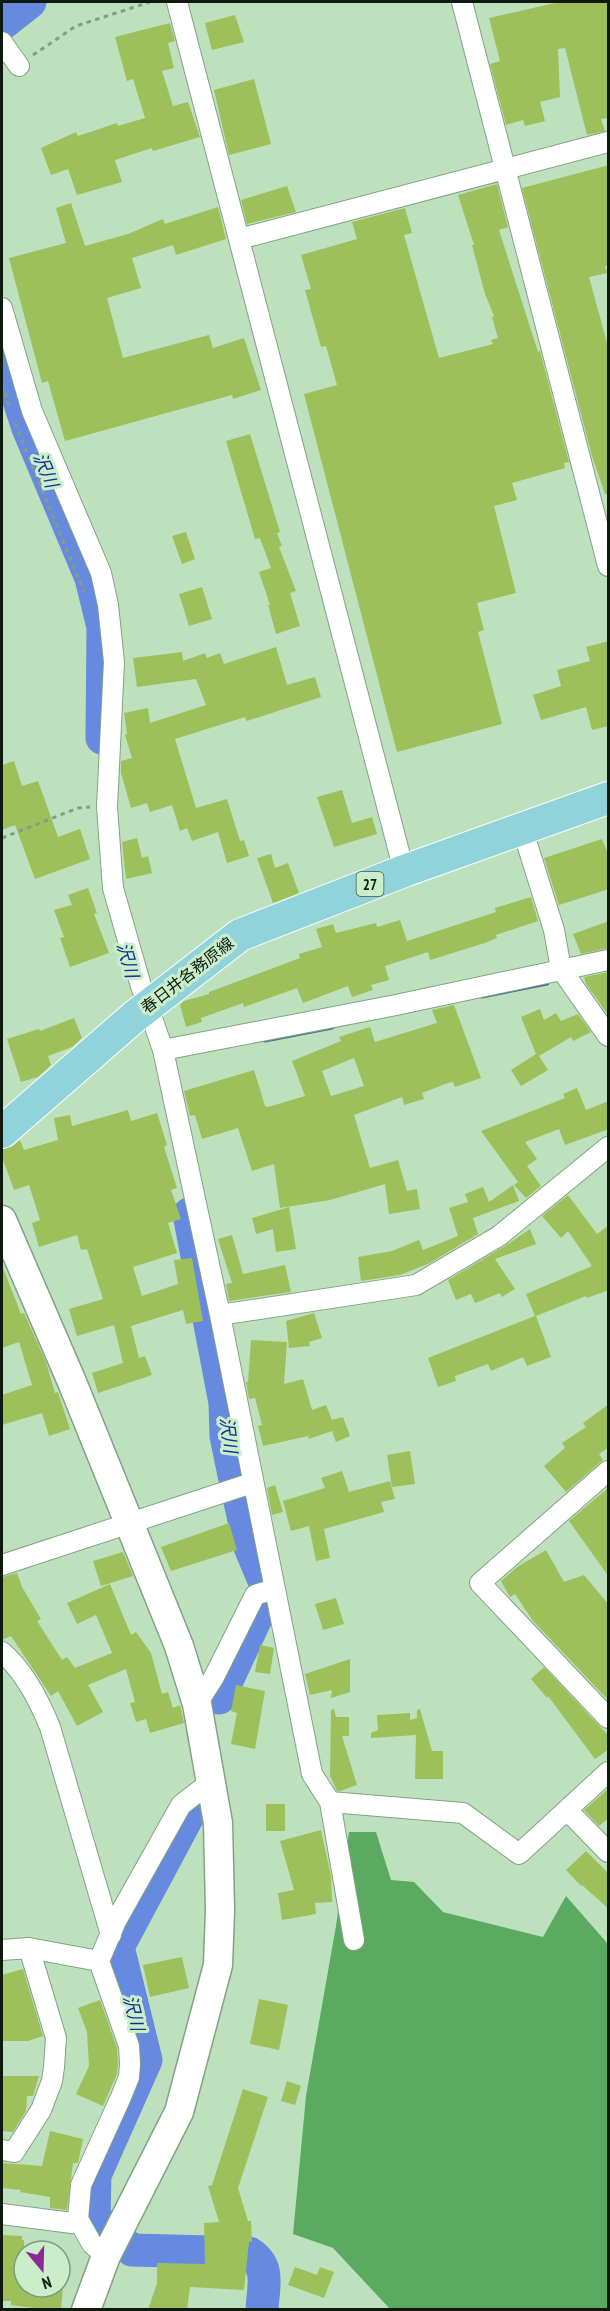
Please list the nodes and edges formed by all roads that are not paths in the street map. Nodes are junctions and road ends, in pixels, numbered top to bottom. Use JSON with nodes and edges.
{"nodes":[{"id":1,"x":177,"y":2,"type":"edge"},
{"id":2,"x":462,"y":2,"type":"edge"},
{"id":3,"x":3,"y":44,"type":"edge"},
{"id":4,"x":19,"y":66,"type":"road end"},
{"id":5,"x":609,"y":142,"type":"edge"},
{"id":6,"x":506,"y":170,"type":"junction"},
{"id":7,"x":239,"y":239,"type":"junction"},
{"id":8,"x":2,"y":308,"type":"edge"},
{"id":9,"x":609,"y":566,"type":"edge"},
{"id":10,"x":609,"y":798,"type":"edge"},
{"id":11,"x":522,"y":828,"type":"junction"},
{"id":12,"x":404,"y":871,"type":"junction"},
{"id":13,"x":609,"y":960,"type":"edge"},
{"id":14,"x":561,"y":969,"type":"junction"},
{"id":15,"x":142,"y":1011,"type":"junction"},
{"id":16,"x":609,"y":1036,"type":"edge"},
{"id":17,"x":164,"y":1050,"type":"junction"},
{"id":18,"x":2,"y":1132,"type":"edge"},
{"id":19,"x":609,"y":1147,"type":"edge"},
{"id":20,"x":2,"y":1220,"type":"edge"},
{"id":21,"x":220,"y":1315,"type":"junction"},
{"id":22,"x":609,"y":1471,"type":"edge"},
{"id":23,"x":252,"y":1483,"type":"junction"},
{"id":24,"x":129,"y":1523,"type":"junction"},
{"id":25,"x":2,"y":1565,"type":"edge"},
{"id":26,"x":275,"y":1588,"type":"junction"},
{"id":27,"x":2,"y":1652,"type":"edge"},
{"id":28,"x":197,"y":1704,"type":"junction"},
{"id":29,"x":609,"y":1718,"type":"edge"},
{"id":30,"x":609,"y":1772,"type":"edge"},
{"id":31,"x":212,"y":1781,"type":"junction"},
{"id":32,"x":330,"y":1802,"type":"junction"},
{"id":33,"x":567,"y":1810,"type":"junction"},
{"id":34,"x":609,"y":1852,"type":"edge"},
{"id":35,"x":111,"y":1935,"type":"junction"},
{"id":36,"x":354,"y":1940,"type":"dead end"},
{"id":37,"x":29,"y":1947,"type":"junction"},
{"id":38,"x":2,"y":1950,"type":"edge"},
{"id":39,"x":99,"y":1961,"type":"junction"},
{"id":40,"x":2,"y":2151,"type":"edge"},
{"id":41,"x":2,"y":2214,"type":"edge"},
{"id":42,"x":80,"y":2224,"type":"junction"},
{"id":43,"x":106,"y":2256,"type":"junction"},
{"id":44,"x":86,"y":2310,"type":"edge"}],
"edges":[{"from":1,"to":7,"type":"street"},
{"from":2,"to":6,"type":"street"},
{"from":3,"to":4,"type":"street"},
{"from":5,"to":6,"type":"street"},
{"from":6,"to":7,"type":"street"},
{"from":6,"to":9,"type":"street"},
{"from":7,"to":12,"type":"street"},
{"from":8,"to":15,"type":"street"},
{"from":10,"to":11,"type":"main road","name":"春日井各務原線","number":"27"},
{"from":11,"to":12,"type":"main road","name":"春日井各務原線","number":"27"},
{"from":11,"to":14,"type":"street"},
{"from":12,"to":15,"type":"main road","name":"春日井各務原線","number":"27"},
{"from":13,"to":14,"type":"street"},
{"from":14,"to":16,"type":"street"},
{"from":14,"to":17,"type":"street"},
{"from":15,"to":17,"type":"street"},
{"from":15,"to":18,"type":"main road","name":"春日井各務原線","number":"27"},
{"from":17,"to":21,"type":"street"},
{"from":19,"to":21,"type":"street"},
{"from":20,"to":24,"type":"street"},
{"from":21,"to":23,"type":"street"},
{"from":22,"to":29,"type":"street"},
{"from":23,"to":24,"type":"street"},
{"from":23,"to":26,"type":"street"},
{"from":24,"to":25,"type":"street"},
{"from":24,"to":28,"type":"street"},
{"from":26,"to":28,"type":"street"},
{"from":26,"to":32,"type":"street"},
{"from":27,"to":35,"type":"street"},
{"from":28,"to":31,"type":"street"},
{"from":30,"to":33,"type":"street"},
{"from":31,"to":35,"type":"street"},
{"from":31,"to":43,"type":"street"},
{"from":32,"to":33,"type":"street"},
{"from":32,"to":36,"type":"street"},
{"from":33,"to":34,"type":"street"},
{"from":35,"to":39,"type":"street"},
{"from":37,"to":38,"type":"street"},
{"from":37,"to":39,"type":"street"},
{"from":37,"to":40,"type":"street"},
{"from":39,"to":42,"type":"street"},
{"from":41,"to":42,"type":"street"},
{"from":42,"to":43,"type":"street"},
{"from":43,"to":44,"type":"street"}]}
